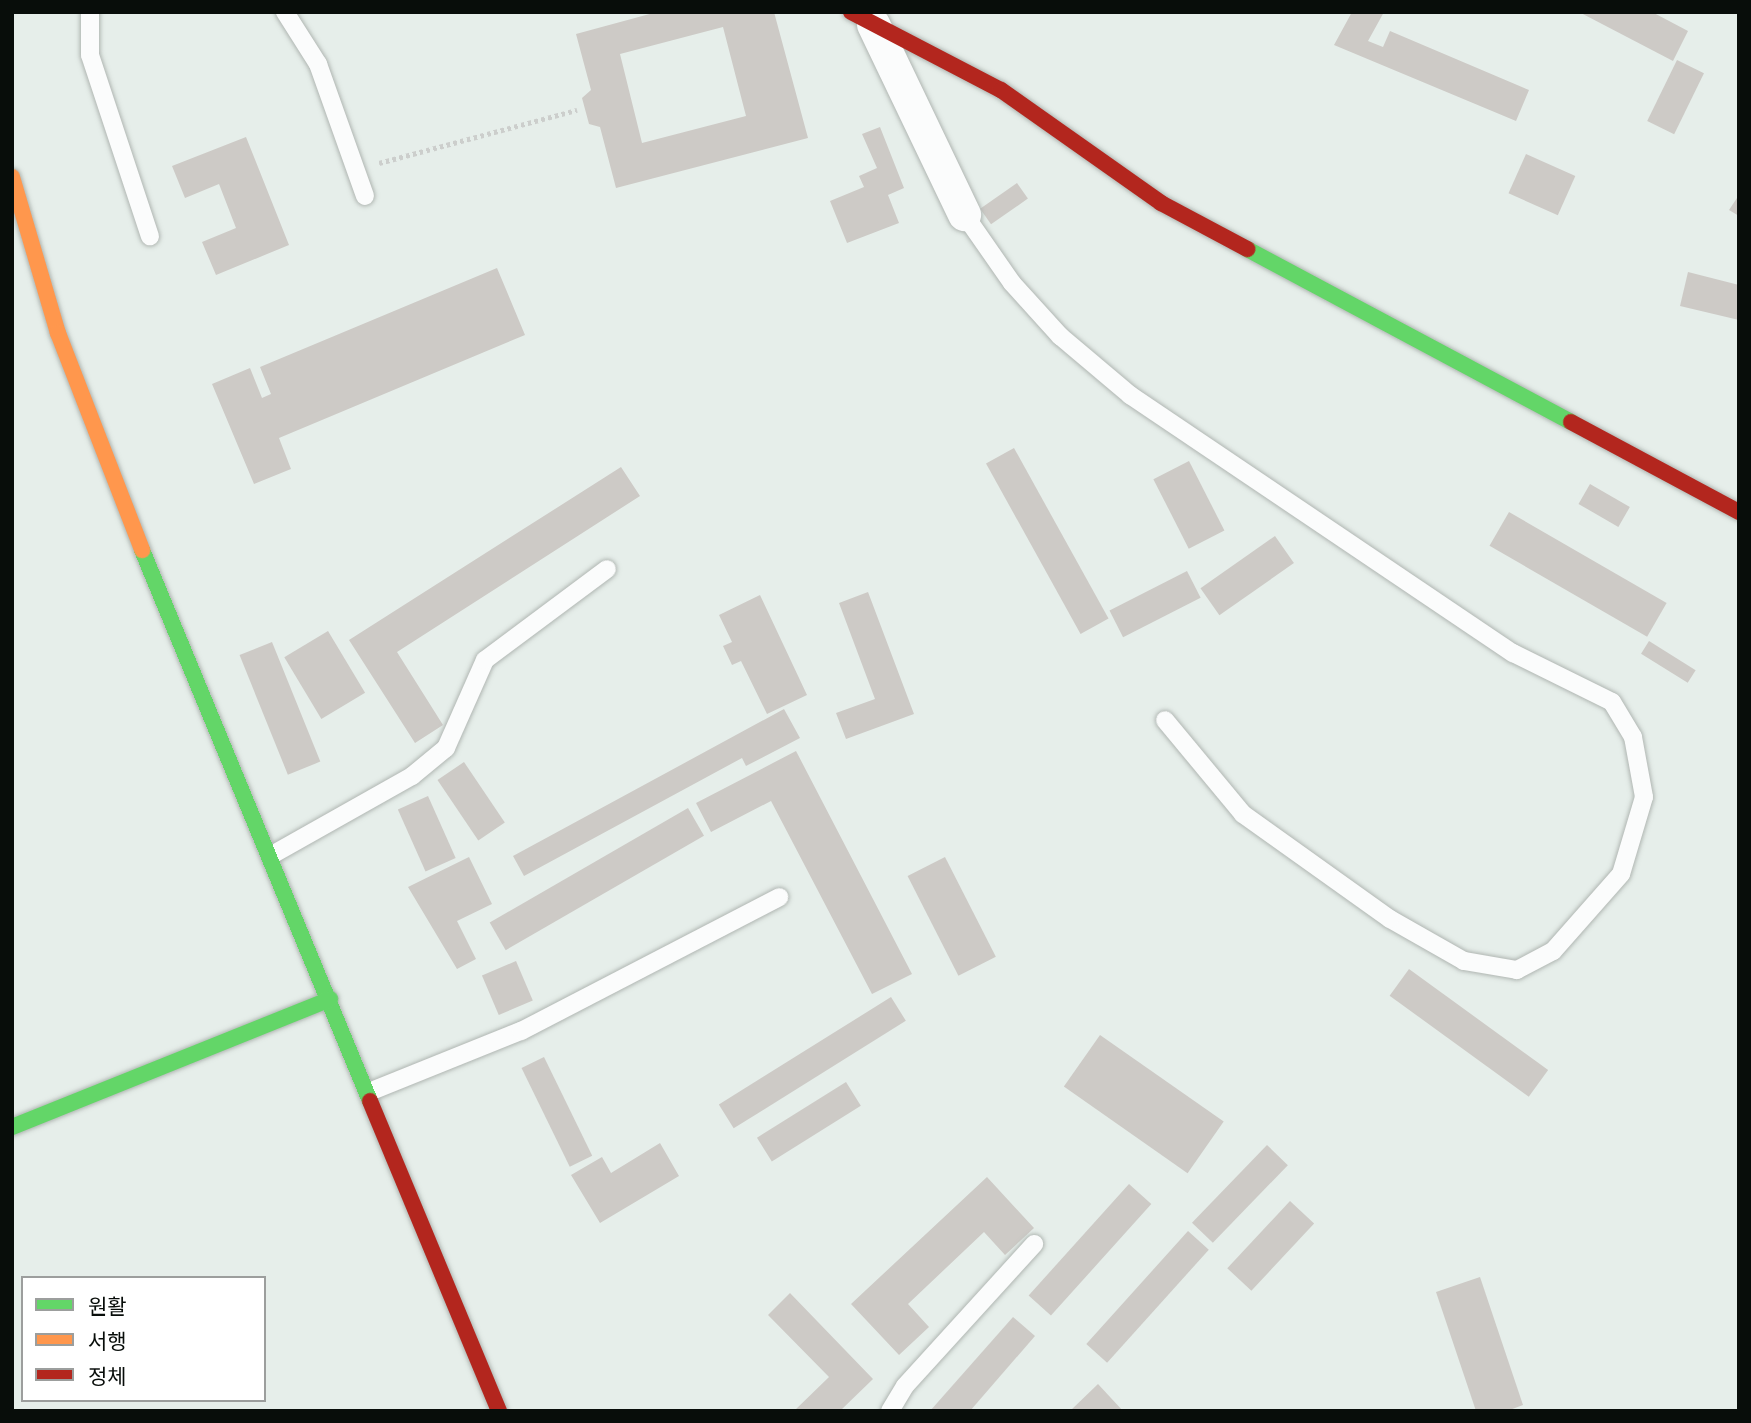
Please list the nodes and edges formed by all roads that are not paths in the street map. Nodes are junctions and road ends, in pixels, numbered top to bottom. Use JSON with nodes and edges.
{"nodes":[{"id":1,"x":90,"y":12,"type":"edge"},
{"id":2,"x":285,"y":12,"type":"edge"},
{"id":3,"x":862,"y":18,"type":"edge"},
{"id":4,"x":12,"y":177,"type":"edge"},
{"id":5,"x":365,"y":196,"type":"dead end"},
{"id":6,"x":964,"y":214,"type":"joint"},
{"id":7,"x":150,"y":236,"type":"dead end"},
{"id":8,"x":1739,"y":512,"type":"edge"},
{"id":9,"x":607,"y":569,"type":"dead end"},
{"id":10,"x":1165,"y":720,"type":"dead end"},
{"id":11,"x":270,"y":856,"type":"junction"},
{"id":12,"x":779,"y":897,"type":"dead end"},
{"id":13,"x":330,"y":999,"type":"junction"},
{"id":14,"x":369,"y":1092,"type":"junction"},
{"id":15,"x":12,"y":1127,"type":"edge"},
{"id":16,"x":1034,"y":1244,"type":"dead end"},
{"id":17,"x":499,"y":1411,"type":"edge"},
{"id":18,"x":890,"y":1411,"type":"edge"}],
"edges":[{"from":1,"to":7,"type":"lane"},
{"from":2,"to":5,"type":"lane"},
{"from":3,"to":6,"type":"street"},
{"from":3,"to":8,"type":"street"},
{"from":4,"to":11,"type":"street"},
{"from":6,"to":10,"type":"lane"},
{"from":9,"to":11,"type":"lane"},
{"from":11,"to":13,"type":"street"},
{"from":12,"to":14,"type":"lane"},
{"from":13,"to":14,"type":"street"},
{"from":13,"to":15,"type":"street"},
{"from":14,"to":17,"type":"street"},
{"from":16,"to":18,"type":"lane"}]}
